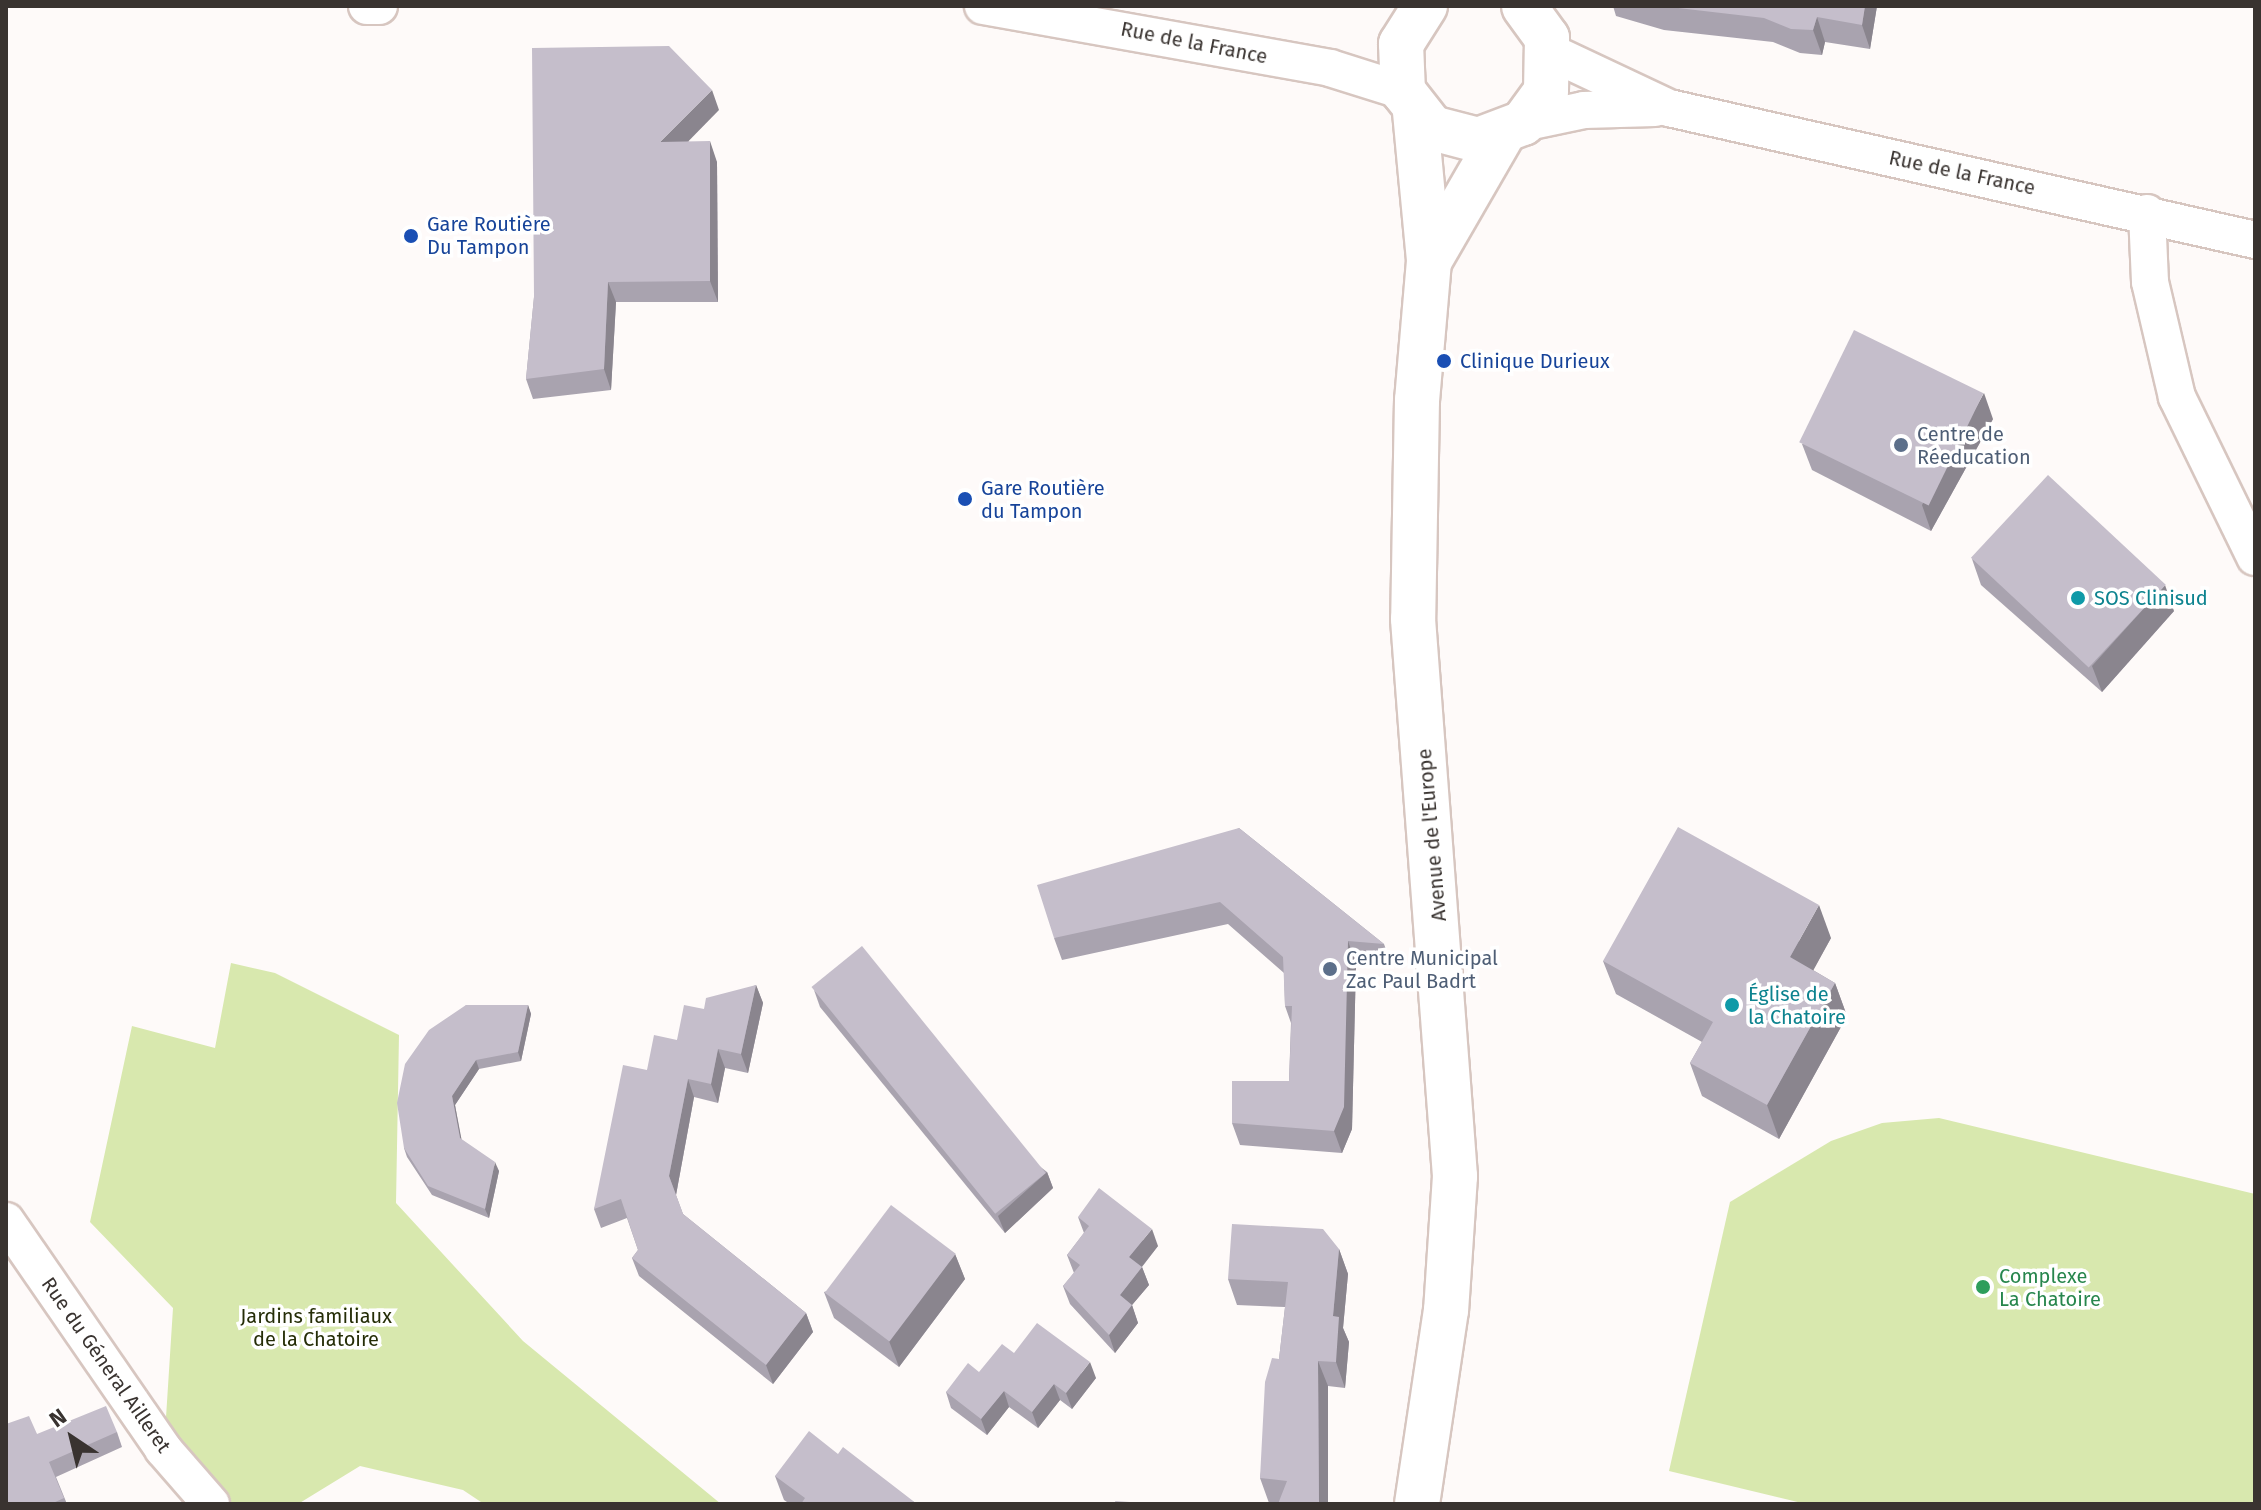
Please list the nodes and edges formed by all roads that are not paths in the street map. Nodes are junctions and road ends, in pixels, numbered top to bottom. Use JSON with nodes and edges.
{"nodes":[{"id":1,"x":367,"y":6,"type":"edge"},
{"id":2,"x":379,"y":6,"type":"edge"},
{"id":3,"x":983,"y":6,"type":"edge"},
{"id":4,"x":1425,"y":6,"type":"edge"},
{"id":5,"x":1539,"y":22,"type":"edge"},
{"id":6,"x":1409,"y":101,"type":"junction"},
{"id":7,"x":1669,"y":108,"type":"junction"},
{"id":8,"x":1512,"y":129,"type":"junction"},
{"id":9,"x":2147,"y":213,"type":"junction"},
{"id":10,"x":2255,"y":240,"type":"edge"},
{"id":11,"x":1429,"y":261,"type":"junction"},
{"id":12,"x":2255,"y":557,"type":"edge"},
{"id":13,"x":6,"y":1221,"type":"edge"},
{"id":14,"x":211,"y":1504,"type":"edge"},
{"id":15,"x":1417,"y":1504,"type":"edge"}],
"edges":[{"from":1,"to":2,"type":"street"},
{"from":3,"to":6,"type":"street","name":"Rue de la France"},
{"from":4,"to":6,"type":"street","name":"Avenue de l'Europe"},
{"from":5,"to":7,"type":"street","name":"Rue de la France"},
{"from":5,"to":8,"type":"street","name":"Avenue de l'Europe"},
{"from":6,"to":8,"type":"street"},
{"from":6,"to":11,"type":"street","name":"Avenue de l'Europe"},
{"from":7,"to":8,"type":"street","name":"Rue de la France"},
{"from":7,"to":9,"type":"street","name":"Rue de la France"},
{"from":8,"to":11,"type":"street","name":"Avenue de l'Europe"},
{"from":9,"to":10,"type":"street","name":"Rue de la France"},
{"from":9,"to":12,"type":"street"},
{"from":11,"to":15,"type":"street","name":"Avenue de l'Europe"},
{"from":13,"to":14,"type":"street","name":"Rue du Géneral Ailleret"}]}
